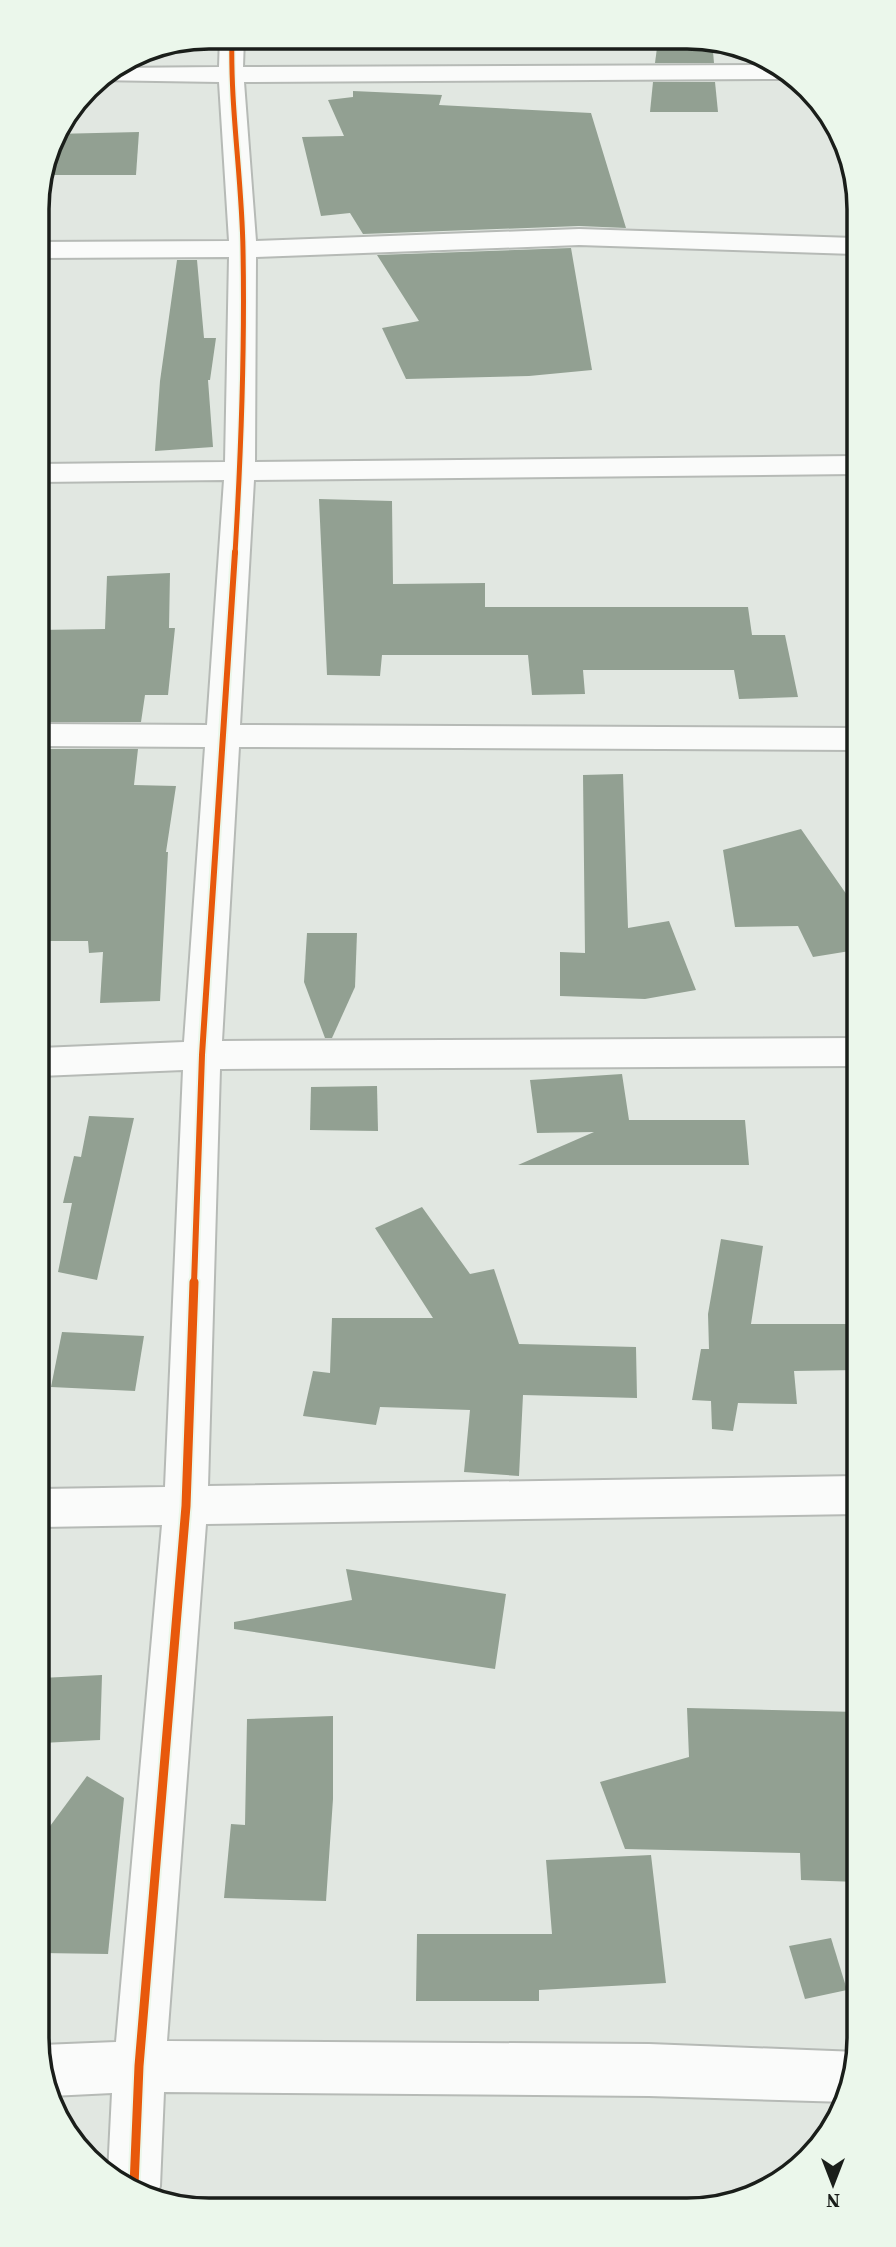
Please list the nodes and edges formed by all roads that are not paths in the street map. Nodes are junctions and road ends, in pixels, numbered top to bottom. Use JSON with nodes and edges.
{"nodes":[{"id":1,"x":232,"y":49,"type":"edge"},
{"id":2,"x":770,"y":72,"type":"edge"},
{"id":3,"x":122,"y":75,"type":"edge"},
{"id":4,"x":232,"y":75,"type":"junction"},
{"id":5,"x":847,"y":246,"type":"edge"},
{"id":6,"x":243,"y":249,"type":"junction"},
{"id":7,"x":49,"y":250,"type":"edge"},
{"id":8,"x":847,"y":465,"type":"edge"},
{"id":9,"x":240,"y":469,"type":"junction"},
{"id":10,"x":49,"y":473,"type":"edge"},
{"id":11,"x":49,"y":735,"type":"edge"},
{"id":12,"x":224,"y":735,"type":"junction"},
{"id":13,"x":847,"y":739,"type":"edge"},
{"id":14,"x":847,"y":1052,"type":"edge"},
{"id":15,"x":202,"y":1055,"type":"junction"},
{"id":16,"x":49,"y":1062,"type":"edge"},
{"id":17,"x":847,"y":1494,"type":"edge"},
{"id":18,"x":186,"y":1506,"type":"junction"},
{"id":19,"x":49,"y":1508,"type":"edge"},
{"id":20,"x":139,"y":2066,"type":"junction"},
{"id":21,"x":52,"y":2071,"type":"edge"},
{"id":22,"x":843,"y":2076,"type":"edge"},
{"id":23,"x":134,"y":2180,"type":"edge"}],
"edges":[{"from":1,"to":4,"type":"street"},
{"from":2,"to":4,"type":"street"},
{"from":3,"to":4,"type":"street"},
{"from":4,"to":6,"type":"street"},
{"from":5,"to":6,"type":"street"},
{"from":6,"to":7,"type":"street"},
{"from":6,"to":9,"type":"street"},
{"from":8,"to":9,"type":"street"},
{"from":9,"to":10,"type":"street"},
{"from":9,"to":12,"type":"street"},
{"from":11,"to":12,"type":"street"},
{"from":12,"to":13,"type":"street"},
{"from":12,"to":15,"type":"street"},
{"from":14,"to":15,"type":"street"},
{"from":15,"to":16,"type":"street"},
{"from":15,"to":18,"type":"street"},
{"from":17,"to":18,"type":"street"},
{"from":18,"to":19,"type":"street"},
{"from":18,"to":20,"type":"street"},
{"from":20,"to":21,"type":"street"},
{"from":20,"to":22,"type":"street"},
{"from":20,"to":23,"type":"street"}]}
